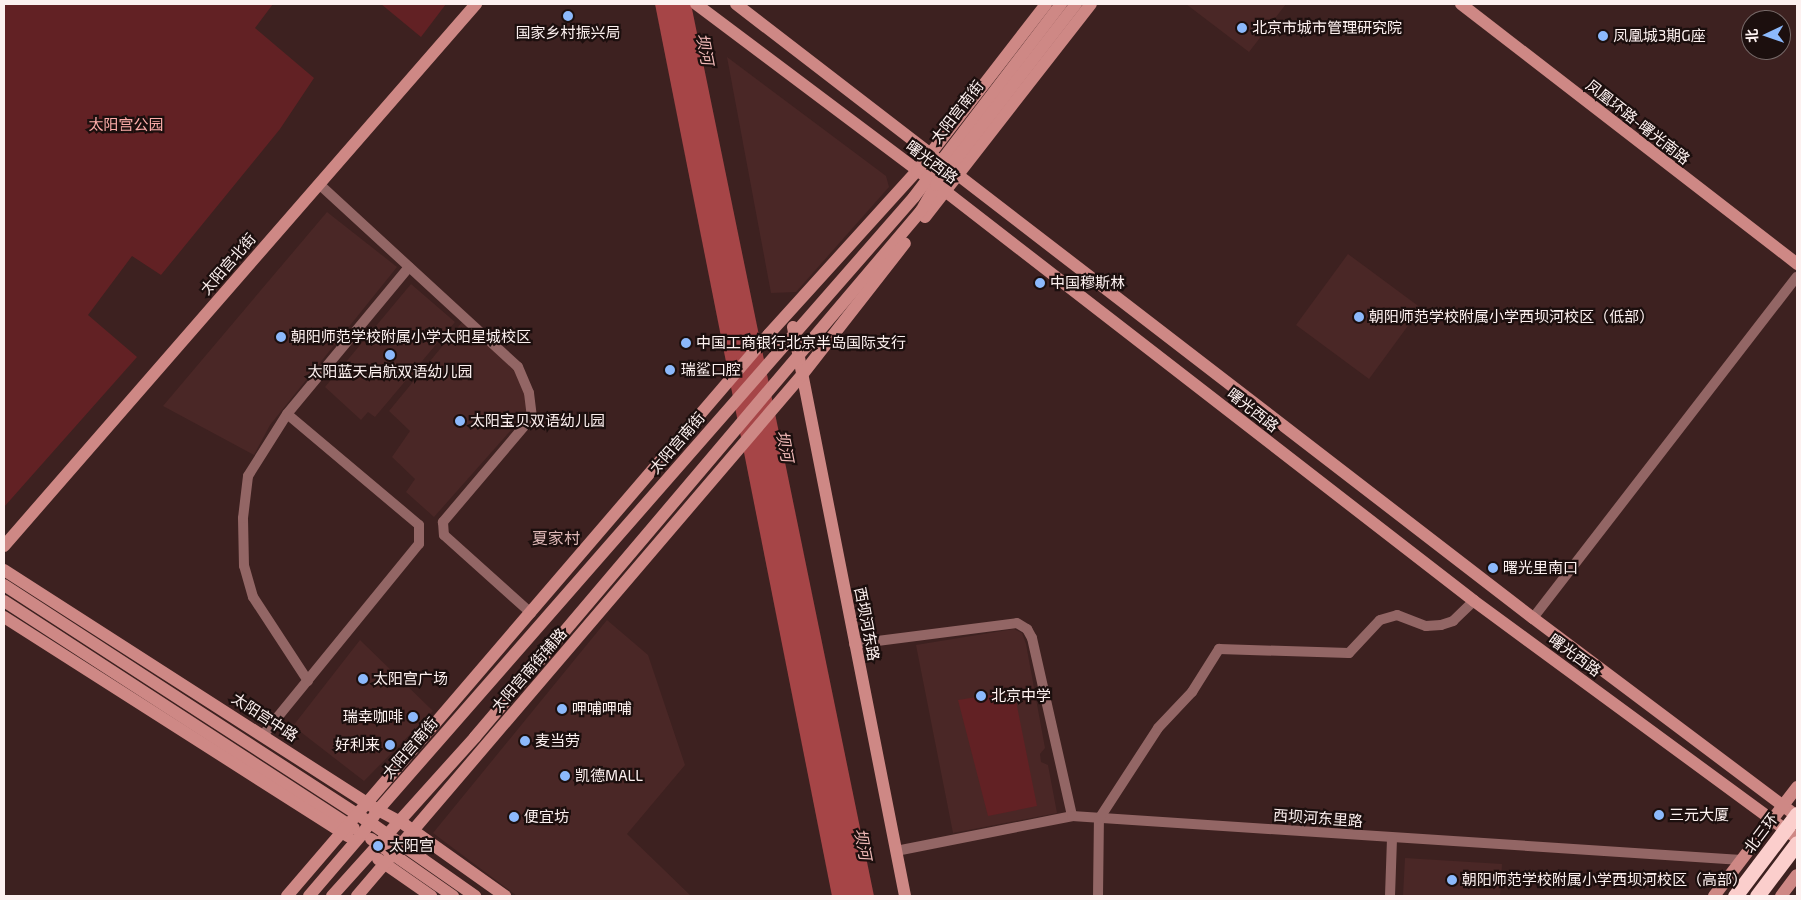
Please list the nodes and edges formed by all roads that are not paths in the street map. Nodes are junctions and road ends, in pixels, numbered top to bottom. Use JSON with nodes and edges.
{"nodes":[{"id":1,"x":476,"y":4,"type":"edge"},
{"id":2,"x":696,"y":4,"type":"edge"},
{"id":3,"x":736,"y":4,"type":"edge"},
{"id":4,"x":1046,"y":4,"type":"edge"},
{"id":5,"x":1061,"y":4,"type":"edge"},
{"id":6,"x":1076,"y":4,"type":"edge"},
{"id":7,"x":1091,"y":4,"type":"edge"},
{"id":8,"x":1461,"y":4,"type":"edge"},
{"id":9,"x":945,"y":164,"type":"junction"},
{"id":10,"x":931,"y":182,"type":"junction"},
{"id":11,"x":319,"y":184,"type":"junction"},
{"id":12,"x":1797,"y":264,"type":"edge"},
{"id":13,"x":409,"y":267,"type":"junction"},
{"id":14,"x":1797,"y":277,"type":"edge"},
{"id":15,"x":790,"y":314,"type":"junction"},
{"id":16,"x":794,"y":332,"type":"junction"},
{"id":17,"x":799,"y":357,"type":"junction"},
{"id":18,"x":802,"y":375,"type":"junction"},
{"id":19,"x":777,"y":405,"type":"joint"},
{"id":20,"x":287,"y":414,"type":"junction"},
{"id":21,"x":4,"y":546,"type":"edge"},
{"id":22,"x":4,"y":570,"type":"edge"},
{"id":23,"x":4,"y":585,"type":"edge"},
{"id":24,"x":4,"y":601,"type":"edge"},
{"id":25,"x":1474,"y":601,"type":"junction"},
{"id":26,"x":531,"y":613,"type":"junction"},
{"id":27,"x":4,"y":617,"type":"edge"},
{"id":28,"x":1533,"y":618,"type":"junction"},
{"id":29,"x":854,"y":644,"type":"junction"},
{"id":30,"x":308,"y":681,"type":"junction"},
{"id":31,"x":165,"y":689,"type":"junction"},
{"id":32,"x":149,"y":695,"type":"junction"},
{"id":33,"x":206,"y":699,"type":"junction"},
{"id":34,"x":182,"y":730,"type":"junction"},
{"id":35,"x":263,"y":735,"type":"junction"},
{"id":36,"x":1797,"y":787,"type":"edge"},
{"id":37,"x":1784,"y":805,"type":"junction"},
{"id":38,"x":372,"y":807,"type":"junction"},
{"id":39,"x":1797,"y":815,"type":"edge"},
{"id":40,"x":1072,"y":816,"type":"junction"},
{"id":41,"x":363,"y":817,"type":"junction"},
{"id":42,"x":1099,"y":819,"type":"junction"},
{"id":43,"x":1773,"y":819,"type":"junction"},
{"id":44,"x":401,"y":822,"type":"junction"},
{"id":45,"x":346,"y":828,"type":"junction"},
{"id":46,"x":413,"y":830,"type":"junction"},
{"id":47,"x":390,"y":835,"type":"junction"},
{"id":48,"x":359,"y":837,"type":"junction"},
{"id":49,"x":1392,"y":838,"type":"junction"},
{"id":50,"x":1797,"y":838,"type":"edge"},
{"id":51,"x":1797,"y":843,"type":"edge"},
{"id":52,"x":402,"y":844,"type":"junction"},
{"id":53,"x":373,"y":848,"type":"junction"},
{"id":54,"x":896,"y":851,"type":"junction"},
{"id":55,"x":389,"y":859,"type":"junction"},
{"id":56,"x":1742,"y":860,"type":"junction"},
{"id":57,"x":1797,"y":875,"type":"edge"},
{"id":58,"x":1717,"y":892,"type":"edge"},
{"id":59,"x":287,"y":896,"type":"edge"},
{"id":60,"x":309,"y":896,"type":"edge"},
{"id":61,"x":332,"y":896,"type":"edge"},
{"id":62,"x":357,"y":896,"type":"edge"},
{"id":63,"x":431,"y":896,"type":"edge"},
{"id":64,"x":453,"y":896,"type":"edge"},
{"id":65,"x":475,"y":896,"type":"edge"},
{"id":66,"x":505,"y":896,"type":"edge"},
{"id":67,"x":905,"y":896,"type":"edge"},
{"id":68,"x":1098,"y":896,"type":"edge"},
{"id":69,"x":1390,"y":896,"type":"edge"},
{"id":70,"x":1731,"y":896,"type":"edge"},
{"id":71,"x":1735,"y":896,"type":"edge"},
{"id":72,"x":1757,"y":896,"type":"edge"},
{"id":73,"x":1781,"y":896,"type":"edge"}],
"edges":[{"from":1,"to":11,"type":"main road","name":"太阳宫北街"},
{"from":2,"to":10,"type":"main road","name":"曙光西路"},
{"from":3,"to":9,"type":"main road","name":"曙光西路"},
{"from":4,"to":9,"type":"main road","name":"太阳宫南街"},
{"from":5,"to":9,"type":"main road","name":"太阳宫南街"},
{"from":6,"to":9,"type":"main road","name":"太阳宫南街"},
{"from":7,"to":9,"type":"main road","name":"太阳宫南街"},
{"from":8,"to":12,"type":"main road","name":"凤凰环路-曙光南路"},
{"from":9,"to":10,"type":"main road","name":"太阳宫南街"},
{"from":9,"to":10,"type":"main road","name":"太阳宫南街"},
{"from":9,"to":28,"type":"main road","name":"曙光西路"},
{"from":10,"to":15,"type":"main road","name":"太阳宫南街"},
{"from":10,"to":16,"type":"main road","name":"太阳宫南街"},
{"from":10,"to":17,"type":"main road","name":"太阳宫南街"},
{"from":10,"to":18,"type":"main road","name":"太阳宫南街"},
{"from":10,"to":25,"type":"main road","name":"曙光西路"},
{"from":11,"to":13,"type":"street"},
{"from":11,"to":21,"type":"main road","name":"太阳宫北街"},
{"from":13,"to":20,"type":"street"},
{"from":13,"to":26,"type":"street"},
{"from":14,"to":28,"type":"street"},
{"from":15,"to":16,"type":"main road","name":"西坝河东路"},
{"from":15,"to":26,"type":"main road","name":"太阳宫南街"},
{"from":16,"to":17,"type":"main road","name":"西坝河东路"},
{"from":16,"to":38,"type":"main road","name":"太阳宫南街"},
{"from":17,"to":18,"type":"main road","name":"西坝河东路"},
{"from":17,"to":44,"type":"main road","name":"太阳宫南街"},
{"from":18,"to":19,"type":"main road","name":"太阳宫南街"},
{"from":18,"to":29,"type":"main road","name":"西坝河东路"},
{"from":19,"to":46,"type":"main road","name":"太阳宫南街辅路"},
{"from":20,"to":30,"type":"street"},
{"from":20,"to":30,"type":"street"},
{"from":22,"to":33,"type":"main road","name":"太阳宫中路"},
{"from":23,"to":31,"type":"main road","name":"太阳宫中路"},
{"from":24,"to":32,"type":"main road"},
{"from":25,"to":42,"type":"street"},
{"from":25,"to":43,"type":"main road","name":"曙光西路"},
{"from":26,"to":38,"type":"main road","name":"太阳宫南街"},
{"from":27,"to":34,"type":"main road"},
{"from":28,"to":37,"type":"main road","name":"曙光西路"},
{"from":29,"to":40,"type":"street"},
{"from":29,"to":54,"type":"main road","name":"西坝河东路"},
{"from":30,"to":35,"type":"street"},
{"from":31,"to":33,"type":"main road"},
{"from":31,"to":41,"type":"main road","name":"太阳宫中路"},
{"from":32,"to":34,"type":"main road"},
{"from":32,"to":45,"type":"main road"},
{"from":33,"to":35,"type":"main road","name":"太阳宫中路"},
{"from":34,"to":45,"type":"main road"},
{"from":35,"to":38,"type":"main road","name":"太阳宫中路"},
{"from":36,"to":37,"type":"main road"},
{"from":37,"to":39,"type":"main road","name":"曙光西路"},
{"from":37,"to":43,"type":"main road"},
{"from":38,"to":41,"type":"main road","name":"太阳宫南街"},
{"from":38,"to":44,"type":"main road","name":"太阳宫中路"},
{"from":39,"to":71,"type":"highway","name":"北三环","bridge":true},
{"from":40,"to":42,"type":"street","name":"西坝河东里路"},
{"from":40,"to":54,"type":"street","name":"西坝河东里路"},
{"from":41,"to":45,"type":"main road","name":"太阳宫南街"},
{"from":41,"to":47,"type":"main road","name":"太阳宫中路"},
{"from":41,"to":48,"type":"main road","name":"太阳宫南街"},
{"from":42,"to":49,"type":"street","name":"西坝河东里路"},
{"from":42,"to":68,"type":"street"},
{"from":43,"to":50,"type":"main road","name":"曙光西路"},
{"from":43,"to":56,"type":"main road"},
{"from":44,"to":46,"type":"main road","name":"太阳宫中路"},
{"from":44,"to":47,"type":"main road","name":"太阳宫南街"},
{"from":45,"to":48,"type":"main road"},
{"from":45,"to":59,"type":"main road","name":"太阳宫南街"},
{"from":46,"to":52,"type":"main road","name":"太阳宫南街辅路"},
{"from":46,"to":66,"type":"main road","name":"太阳宫中路"},
{"from":47,"to":52,"type":"main road","name":"太阳宫中路"},
{"from":47,"to":53,"type":"main road","name":"太阳宫南街"},
{"from":48,"to":53,"type":"main road"},
{"from":48,"to":60,"type":"main road","name":"太阳宫南街"},
{"from":49,"to":56,"type":"street","name":"西坝河东里路"},
{"from":49,"to":69,"type":"street"},
{"from":51,"to":72,"type":"highway"},
{"from":52,"to":55,"type":"main road","name":"太阳宫南街辅路"},
{"from":52,"to":65,"type":"main road","name":"太阳宫中路"},
{"from":53,"to":55,"type":"main road"},
{"from":53,"to":61,"type":"main road","name":"太阳宫南街"},
{"from":54,"to":67,"type":"main road","name":"西坝河东路"},
{"from":55,"to":62,"type":"main road","name":"太阳宫南街辅路"},
{"from":55,"to":63,"type":"main road"},
{"from":55,"to":64,"type":"main road"},
{"from":56,"to":58,"type":"main road"},
{"from":57,"to":73,"type":"main road"},
{"from":58,"to":70,"type":"main road"}]}
